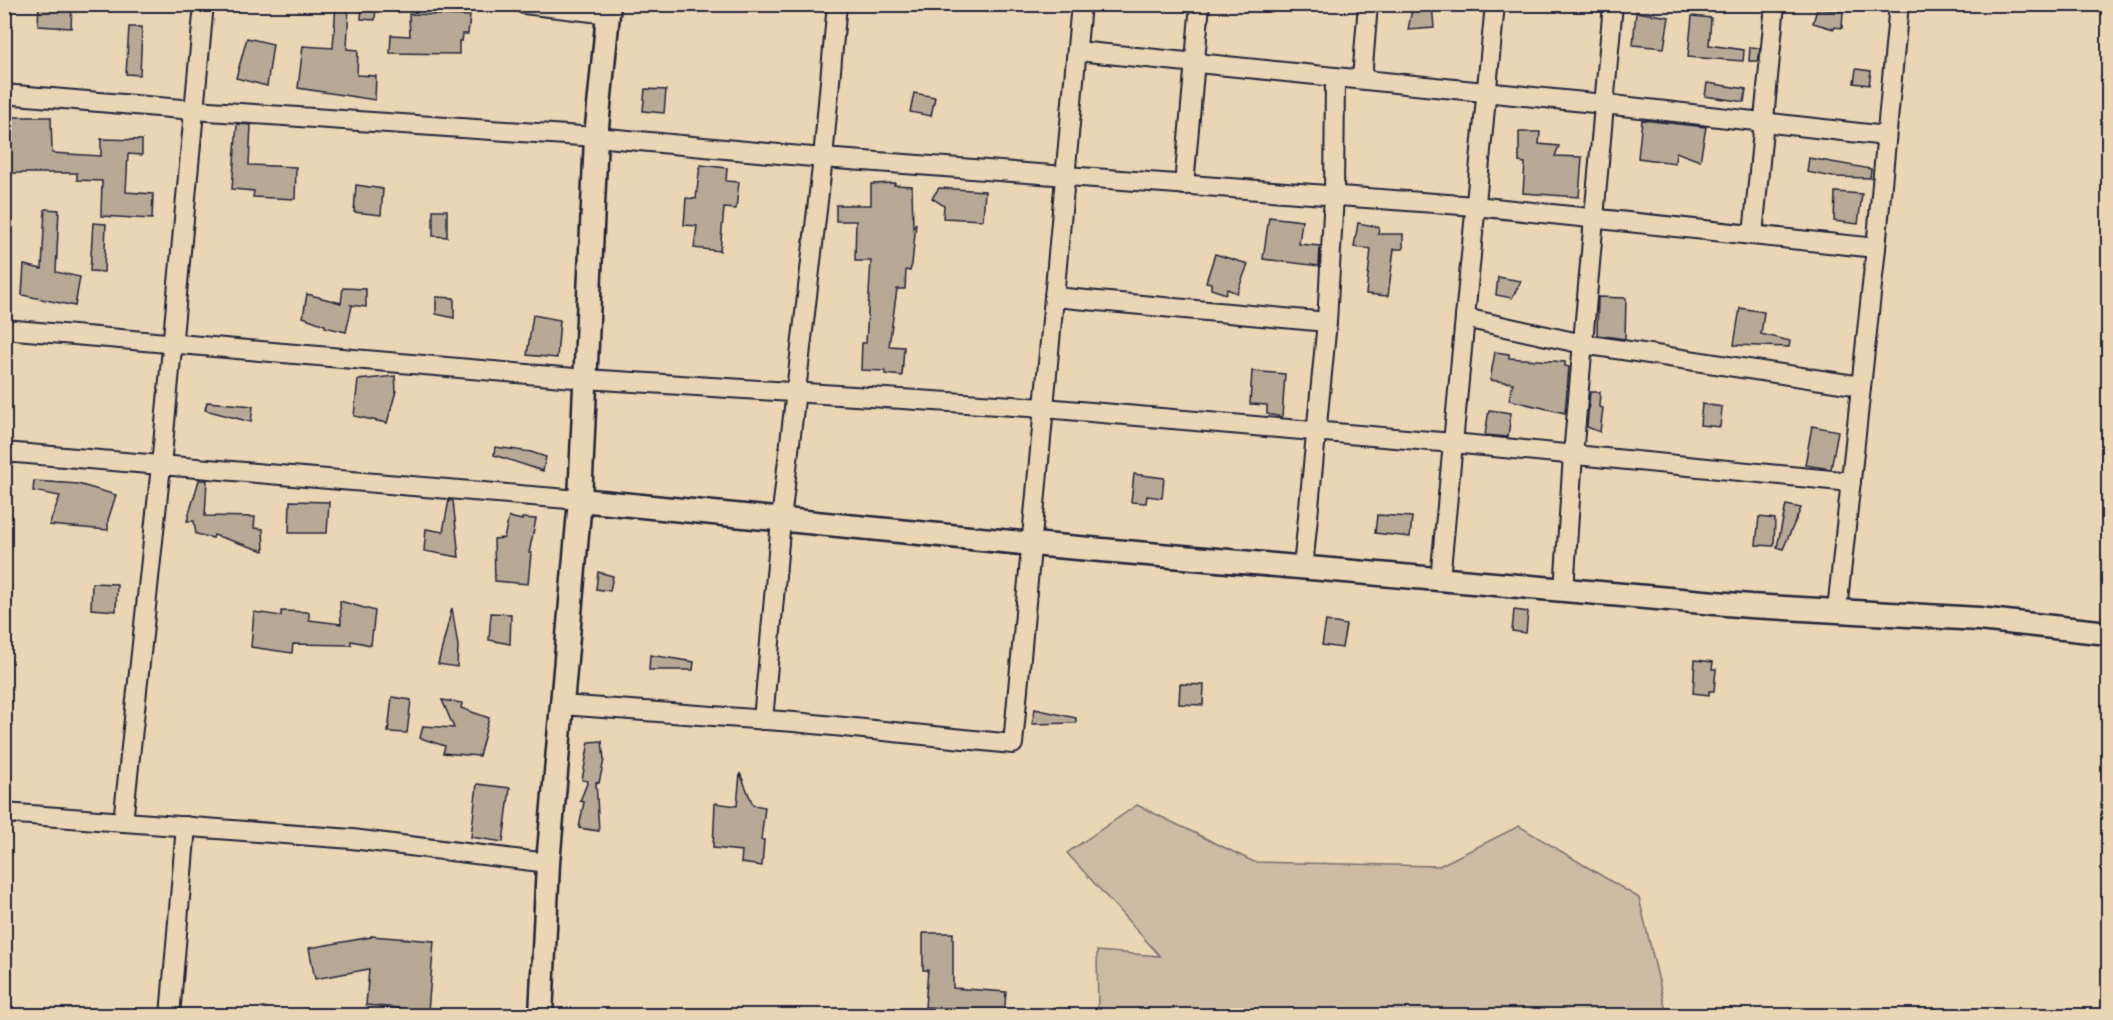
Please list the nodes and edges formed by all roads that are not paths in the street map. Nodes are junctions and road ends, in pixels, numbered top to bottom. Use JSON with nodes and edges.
{"nodes":[{"id":1,"x":204,"y":4,"type":"edge"},
{"id":2,"x":524,"y":4,"type":"edge"},
{"id":3,"x":837,"y":4,"type":"edge"},
{"id":4,"x":1081,"y":4,"type":"edge"},
{"id":5,"x":1200,"y":4,"type":"edge"},
{"id":6,"x":1368,"y":4,"type":"edge"},
{"id":7,"x":1495,"y":4,"type":"edge"},
{"id":8,"x":1613,"y":4,"type":"edge"},
{"id":9,"x":1775,"y":4,"type":"edge"},
{"id":10,"x":1899,"y":4,"type":"edge"},
{"id":11,"x":609,"y":9,"type":"edge"},
{"id":12,"x":1077,"y":51,"type":"junction"},
{"id":13,"x":1194,"y":64,"type":"junction"},
{"id":14,"x":1335,"y":76,"type":"junction"},
{"id":15,"x":1362,"y":79,"type":"junction"},
{"id":16,"x":1486,"y":91,"type":"junction"},
{"id":17,"x":4,"y":94,"type":"edge"},
{"id":18,"x":1604,"y":104,"type":"junction"},
{"id":19,"x":194,"y":110,"type":"junction"},
{"id":20,"x":1763,"y":122,"type":"junction"},
{"id":21,"x":1886,"y":136,"type":"junction"},
{"id":22,"x":597,"y":137,"type":"junction"},
{"id":23,"x":823,"y":158,"type":"junction"},
{"id":24,"x":1065,"y":176,"type":"junction"},
{"id":25,"x":1184,"y":185,"type":"junction"},
{"id":26,"x":1335,"y":195,"type":"junction"},
{"id":27,"x":1475,"y":206,"type":"junction"},
{"id":28,"x":1594,"y":219,"type":"junction"},
{"id":29,"x":1752,"y":235,"type":"junction"},
{"id":30,"x":1876,"y":248,"type":"junction"},
{"id":31,"x":1054,"y":297,"type":"junction"},
{"id":32,"x":1465,"y":318,"type":"junction"},
{"id":33,"x":1327,"y":322,"type":"junction"},
{"id":34,"x":4,"y":328,"type":"edge"},
{"id":35,"x":171,"y":342,"type":"junction"},
{"id":36,"x":1583,"y":344,"type":"junction"},
{"id":37,"x":586,"y":379,"type":"junction"},
{"id":38,"x":1861,"y":386,"type":"junction"},
{"id":39,"x":796,"y":392,"type":"junction"},
{"id":40,"x":1044,"y":408,"type":"junction"},
{"id":41,"x":1316,"y":432,"type":"junction"},
{"id":42,"x":1453,"y":443,"type":"junction"},
{"id":43,"x":4,"y":452,"type":"edge"},
{"id":44,"x":1573,"y":455,"type":"junction"},
{"id":45,"x":161,"y":466,"type":"junction"},
{"id":46,"x":1851,"y":482,"type":"junction"},
{"id":47,"x":580,"y":500,"type":"junction"},
{"id":48,"x":781,"y":520,"type":"junction"},
{"id":49,"x":1032,"y":544,"type":"junction"},
{"id":50,"x":1303,"y":568,"type":"junction"},
{"id":51,"x":1440,"y":579,"type":"junction"},
{"id":52,"x":1564,"y":590,"type":"junction"},
{"id":53,"x":1837,"y":610,"type":"junction"},
{"id":54,"x":2109,"y":633,"type":"edge"},
{"id":55,"x":562,"y":705,"type":"junction"},
{"id":56,"x":762,"y":720,"type":"junction"},
{"id":57,"x":4,"y":813,"type":"edge"},
{"id":58,"x":123,"y":822,"type":"junction"},
{"id":59,"x":186,"y":826,"type":"junction"},
{"id":60,"x":548,"y":864,"type":"junction"},
{"id":61,"x":170,"y":1016,"type":"edge"},
{"id":62,"x":541,"y":1016,"type":"edge"}],
"edges":[{"from":1,"to":19,"type":"street"},
{"from":2,"to":11,"type":"street"},
{"from":3,"to":23,"type":"street"},
{"from":4,"to":12,"type":"street"},
{"from":5,"to":13,"type":"street"},
{"from":6,"to":15,"type":"street"},
{"from":7,"to":16,"type":"street"},
{"from":8,"to":18,"type":"street"},
{"from":9,"to":20,"type":"street"},
{"from":10,"to":21,"type":"street"},
{"from":11,"to":22,"type":"street"},
{"from":12,"to":13,"type":"street"},
{"from":12,"to":24,"type":"street"},
{"from":13,"to":14,"type":"street"},
{"from":13,"to":25,"type":"street"},
{"from":14,"to":15,"type":"street"},
{"from":14,"to":26,"type":"street"},
{"from":15,"to":16,"type":"street"},
{"from":16,"to":18,"type":"street"},
{"from":16,"to":27,"type":"street"},
{"from":17,"to":19,"type":"street"},
{"from":18,"to":20,"type":"street"},
{"from":18,"to":28,"type":"street"},
{"from":19,"to":22,"type":"street"},
{"from":19,"to":35,"type":"street"},
{"from":20,"to":21,"type":"street"},
{"from":20,"to":29,"type":"street"},
{"from":21,"to":30,"type":"street"},
{"from":22,"to":23,"type":"street"},
{"from":22,"to":37,"type":"street"},
{"from":23,"to":24,"type":"street"},
{"from":23,"to":39,"type":"street"},
{"from":24,"to":25,"type":"street"},
{"from":24,"to":31,"type":"street"},
{"from":25,"to":26,"type":"street"},
{"from":26,"to":27,"type":"street"},
{"from":26,"to":33,"type":"street"},
{"from":27,"to":28,"type":"street"},
{"from":27,"to":32,"type":"street"},
{"from":28,"to":29,"type":"street"},
{"from":28,"to":36,"type":"street"},
{"from":29,"to":30,"type":"street"},
{"from":30,"to":38,"type":"street"},
{"from":31,"to":33,"type":"street"},
{"from":31,"to":40,"type":"street"},
{"from":32,"to":36,"type":"street"},
{"from":32,"to":42,"type":"street"},
{"from":33,"to":41,"type":"street"},
{"from":34,"to":35,"type":"street"},
{"from":35,"to":37,"type":"street"},
{"from":35,"to":45,"type":"street"},
{"from":36,"to":38,"type":"street"},
{"from":36,"to":44,"type":"street"},
{"from":37,"to":39,"type":"street"},
{"from":37,"to":47,"type":"street"},
{"from":38,"to":46,"type":"street"},
{"from":39,"to":40,"type":"street"},
{"from":39,"to":48,"type":"street"},
{"from":40,"to":41,"type":"street"},
{"from":40,"to":49,"type":"street"},
{"from":41,"to":42,"type":"street"},
{"from":41,"to":50,"type":"street"},
{"from":42,"to":44,"type":"street"},
{"from":42,"to":51,"type":"street"},
{"from":43,"to":45,"type":"street"},
{"from":44,"to":46,"type":"street"},
{"from":44,"to":52,"type":"street"},
{"from":45,"to":47,"type":"street"},
{"from":45,"to":58,"type":"street"},
{"from":46,"to":53,"type":"street"},
{"from":47,"to":48,"type":"street"},
{"from":47,"to":55,"type":"street"},
{"from":48,"to":49,"type":"street"},
{"from":48,"to":56,"type":"street"},
{"from":49,"to":50,"type":"street"},
{"from":49,"to":56,"type":"street"},
{"from":50,"to":51,"type":"street"},
{"from":51,"to":52,"type":"street"},
{"from":52,"to":53,"type":"street"},
{"from":53,"to":54,"type":"street"},
{"from":55,"to":56,"type":"street"},
{"from":55,"to":60,"type":"street"},
{"from":57,"to":58,"type":"street"},
{"from":58,"to":59,"type":"street"},
{"from":59,"to":60,"type":"street"},
{"from":59,"to":61,"type":"street"},
{"from":60,"to":62,"type":"street"}]}
